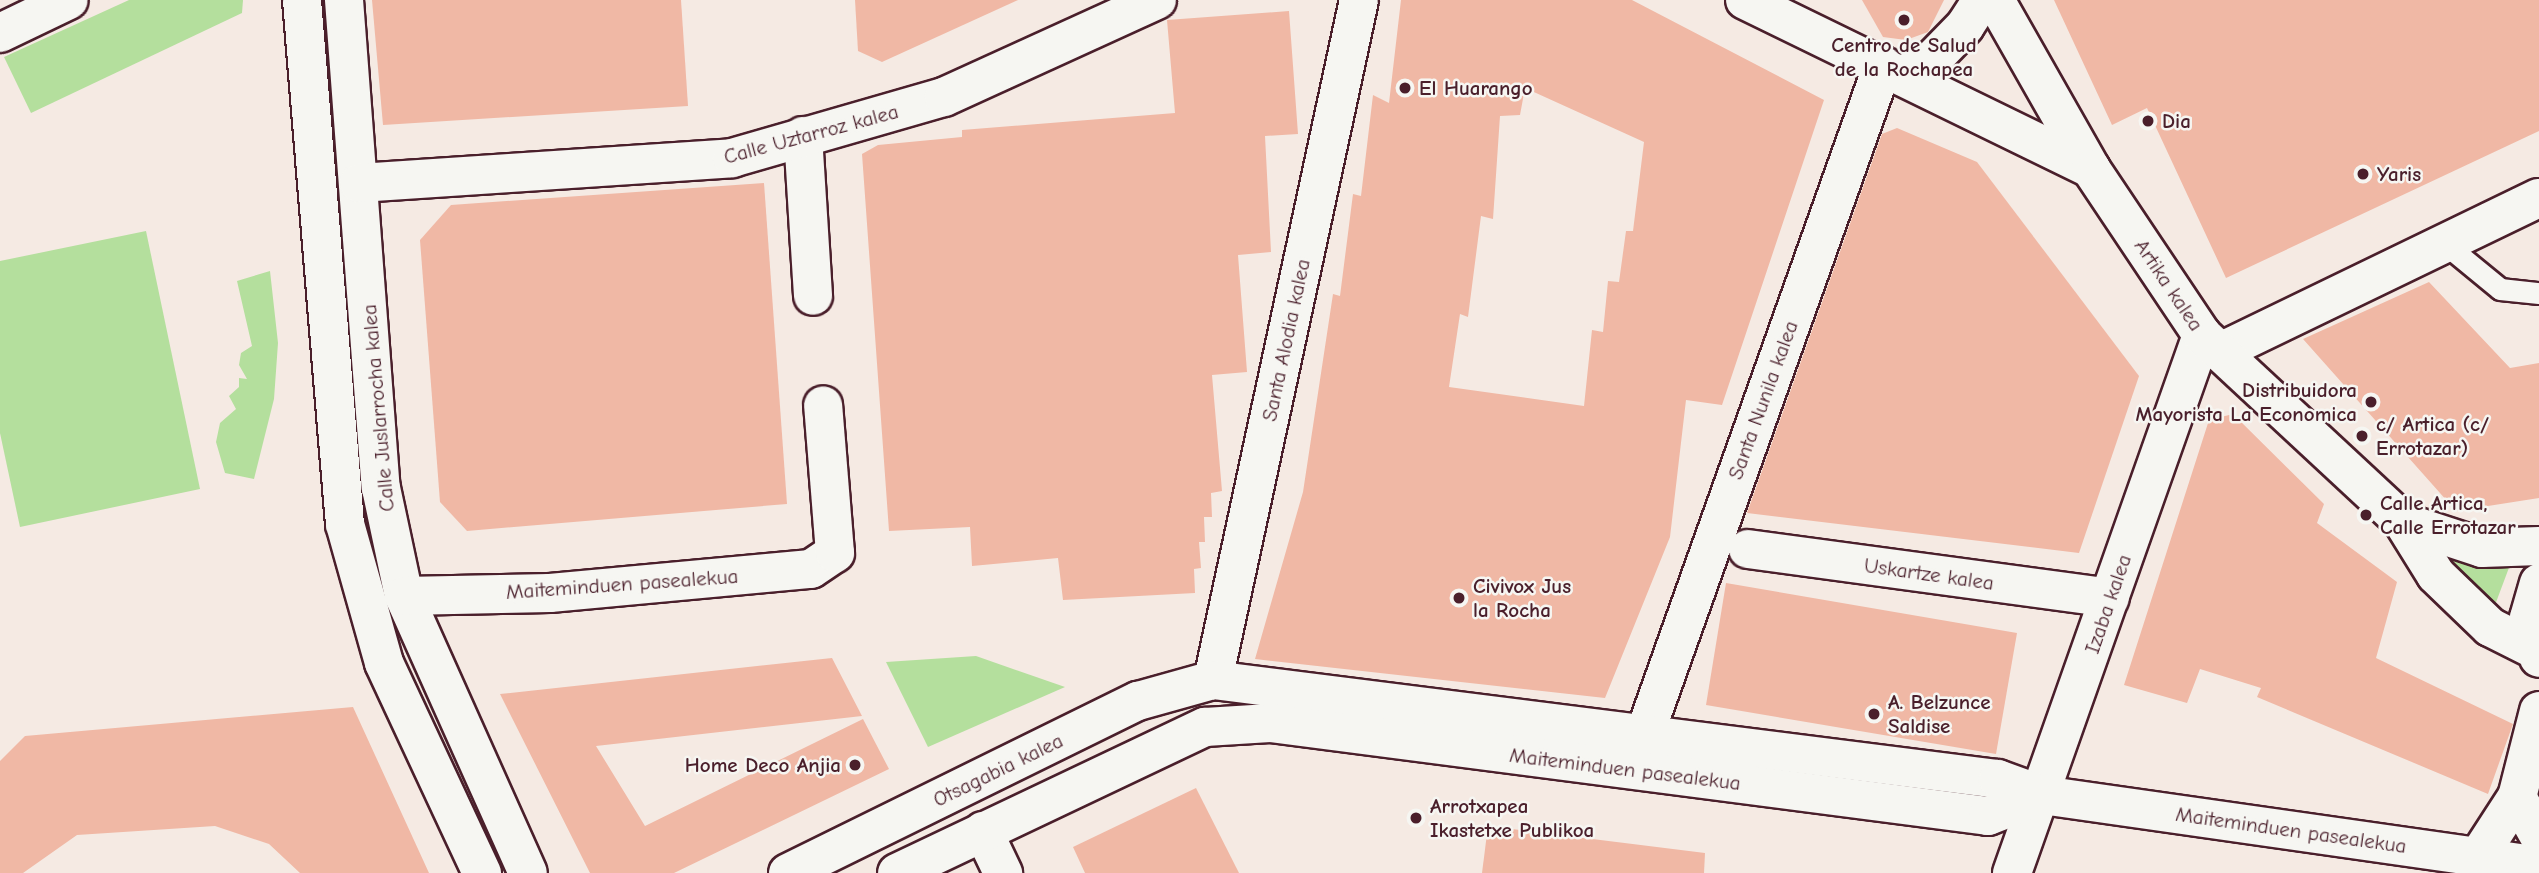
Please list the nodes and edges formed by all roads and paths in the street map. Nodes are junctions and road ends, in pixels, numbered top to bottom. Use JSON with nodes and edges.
{"nodes":[{"id":1,"x":69,"y":0,"type":"edge"},
{"id":2,"x":302,"y":0,"type":"edge"},
{"id":3,"x":344,"y":0,"type":"edge"},
{"id":4,"x":1157,"y":0,"type":"edge"},
{"id":5,"x":1359,"y":0,"type":"edge"},
{"id":6,"x":1745,"y":0,"type":"edge"},
{"id":7,"x":1982,"y":0,"type":"edge"},
{"id":8,"x":1996,"y":0,"type":"edge"},
{"id":9,"x":0,"y":33,"type":"edge"},
{"id":10,"x":1892,"y":70,"type":"junction"},
{"id":11,"x":803,"y":136,"type":"junction"},
{"id":12,"x":2091,"y":169,"type":"junction"},
{"id":13,"x":359,"y":183,"type":"junction"},
{"id":14,"x":2539,"y":198,"type":"edge"},
{"id":15,"x":2444,"y":243,"type":"junction"},
{"id":16,"x":2539,"y":293,"type":"edge"},
{"id":17,"x":813,"y":296,"type":"dead end"},
{"id":18,"x":2211,"y":343,"type":"junction"},
{"id":19,"x":823,"y":405,"type":"dead end"},
{"id":20,"x":2403,"y":522,"type":"junction"},
{"id":21,"x":2539,"y":546,"type":"edge"},
{"id":22,"x":1748,"y":549,"type":"dead end"},
{"id":23,"x":2539,"y":583,"type":"edge"},
{"id":24,"x":404,"y":596,"type":"junction"},
{"id":25,"x":2110,"y":598,"type":"junction"},
{"id":26,"x":2536,"y":653,"type":"edge"},
{"id":27,"x":1213,"y":680,"type":"junction"},
{"id":28,"x":2539,"y":711,"type":"edge"},
{"id":29,"x":1644,"y":736,"type":"junction"},
{"id":30,"x":2042,"y":796,"type":"junction"},
{"id":31,"x":2516,"y":797,"type":"junction"},
{"id":32,"x":983,"y":831,"type":"junction"},
{"id":33,"x":2539,"y":836,"type":"edge"},
{"id":34,"x":2539,"y":862,"type":"edge"},
{"id":35,"x":2474,"y":865,"type":"edge"},
{"id":36,"x":482,"y":873,"type":"edge"},
{"id":37,"x":528,"y":873,"type":"edge"},
{"id":38,"x":788,"y":873,"type":"edge"},
{"id":39,"x":897,"y":873,"type":"edge"},
{"id":40,"x":1003,"y":873,"type":"edge"},
{"id":41,"x":2012,"y":873,"type":"edge"}],
"edges":[{"from":1,"to":9,"type":"street"},
{"from":2,"to":36,"type":"street","name":"Calle Juslarrocha kalea"},
{"from":3,"to":13,"type":"street","name":"Calle Juslarrocha kalea"},
{"from":4,"to":11,"type":"street","name":"Calle Uztarroz kalea"},
{"from":5,"to":27,"type":"street","name":"Santa Alodia kalea"},
{"from":6,"to":10,"type":"street"},
{"from":7,"to":10,"type":"street"},
{"from":8,"to":12,"type":"street","name":"Artika kalea"},
{"from":10,"to":12,"type":"street"},
{"from":10,"to":29,"type":"street","name":"Santa Nunila kalea"},
{"from":11,"to":13,"type":"street","name":"Calle Uztarroz kalea"},
{"from":11,"to":17,"type":"street"},
{"from":12,"to":18,"type":"street","name":"Artika kalea"},
{"from":13,"to":24,"type":"street","name":"Calle Juslarrocha kalea"},
{"from":14,"to":15,"type":"street"},
{"from":15,"to":16,"type":"lane"},
{"from":15,"to":18,"type":"street"},
{"from":18,"to":20,"type":"street","name":"Artika kalea"},
{"from":18,"to":25,"type":"street","name":"Izaba kalea"},
{"from":19,"to":24,"type":"street","name":"Maiteminduen pasealekua"},
{"from":20,"to":21,"type":"street","name":"Artika kalea"},
{"from":20,"to":26,"type":"street","name":"Artika kalea"},
{"from":22,"to":25,"type":"street","name":"Uskartze kalea"},
{"from":23,"to":26,"type":"street"},
{"from":24,"to":37,"type":"street","name":"Calle Juslarrocha kalea"},
{"from":25,"to":30,"type":"street","name":"Izaba kalea"},
{"from":27,"to":29,"type":"street","name":"Maiteminduen pasealekua"},
{"from":27,"to":38,"type":"street","name":"Otsagabia kalea"},
{"from":28,"to":31,"type":"street"},
{"from":29,"to":30,"type":"street","name":"Maiteminduen pasealekua"},
{"from":30,"to":32,"type":"street","name":"Maiteminduen pasealekua"},
{"from":30,"to":35,"type":"street","name":"Maiteminduen pasealekua"},
{"from":30,"to":41,"type":"street","name":"Izaba kalea"},
{"from":31,"to":33,"type":"street"},
{"from":31,"to":35,"type":"street"},
{"from":32,"to":39,"type":"street"},
{"from":32,"to":40,"type":"street"},
{"from":34,"to":35,"type":"street","name":"Maiteminduen pasealekua"}]}
